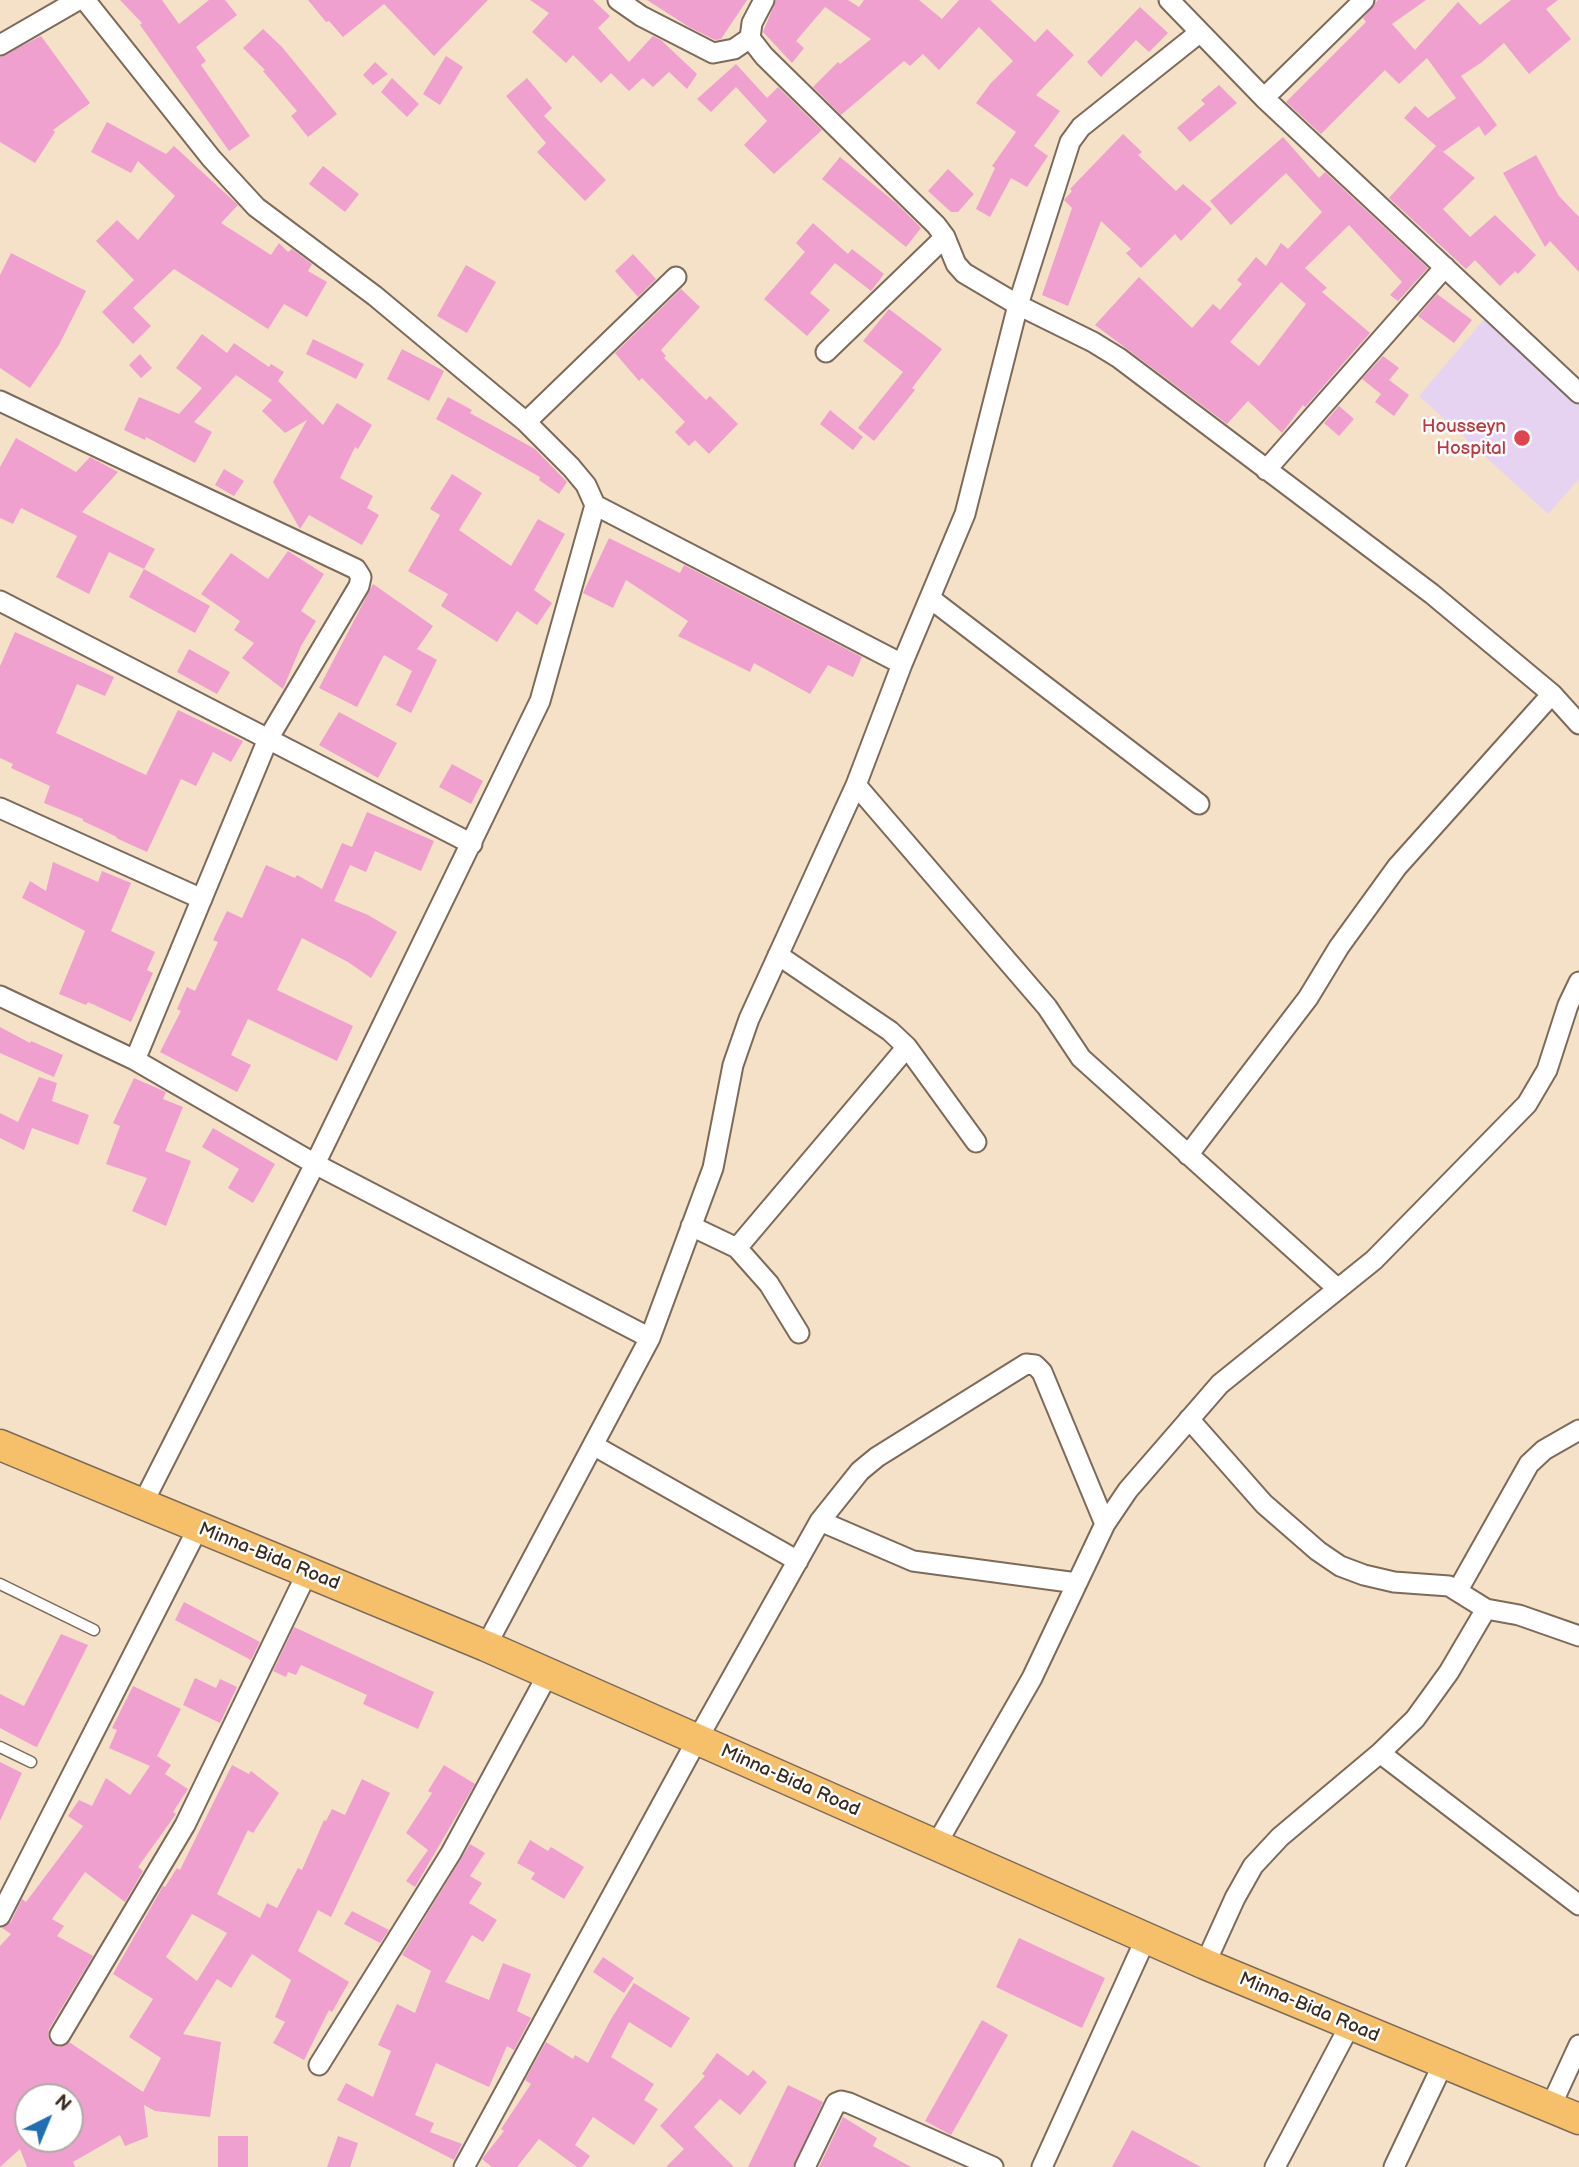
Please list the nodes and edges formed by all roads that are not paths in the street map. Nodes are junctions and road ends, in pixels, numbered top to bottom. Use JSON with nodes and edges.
{"nodes":[{"id":1,"x":78,"y":0,"type":"edge"},
{"id":2,"x":85,"y":0,"type":"edge"},
{"id":3,"x":618,"y":0,"type":"edge"},
{"id":4,"x":764,"y":0,"type":"edge"},
{"id":5,"x":1169,"y":0,"type":"edge"},
{"id":6,"x":1364,"y":0,"type":"edge"},
{"id":7,"x":1199,"y":33,"type":"junction"},
{"id":8,"x":750,"y":38,"type":"junction"},
{"id":9,"x":0,"y":45,"type":"edge"},
{"id":10,"x":1264,"y":98,"type":"junction"},
{"id":11,"x":945,"y":237,"type":"junction"},
{"id":12,"x":1445,"y":267,"type":"junction"},
{"id":13,"x":676,"y":277,"type":"dead end"},
{"id":14,"x":1017,"y":305,"type":"junction"},
{"id":15,"x":826,"y":352,"type":"dead end"},
{"id":16,"x":1579,"y":393,"type":"edge"},
{"id":17,"x":0,"y":401,"type":"edge"},
{"id":18,"x":526,"y":422,"type":"junction"},
{"id":19,"x":1266,"y":470,"type":"junction"},
{"id":20,"x":595,"y":505,"type":"junction"},
{"id":21,"x":931,"y":599,"type":"junction"},
{"id":22,"x":0,"y":601,"type":"edge"},
{"id":23,"x":902,"y":664,"type":"junction"},
{"id":24,"x":1552,"y":694,"type":"junction"},
{"id":25,"x":1579,"y":724,"type":"edge"},
{"id":26,"x":268,"y":739,"type":"junction"},
{"id":27,"x":856,"y":785,"type":"junction"},
{"id":28,"x":1199,"y":804,"type":"dead end"},
{"id":29,"x":0,"y":808,"type":"edge"},
{"id":30,"x":472,"y":844,"type":"junction"},
{"id":31,"x":202,"y":899,"type":"junction"},
{"id":32,"x":778,"y":955,"type":"junction"},
{"id":33,"x":1579,"y":982,"type":"edge"},
{"id":34,"x":0,"y":996,"type":"edge"},
{"id":35,"x":907,"y":1047,"type":"junction"},
{"id":36,"x":135,"y":1060,"type":"junction"},
{"id":37,"x":976,"y":1142,"type":"dead end"},
{"id":38,"x":1188,"y":1155,"type":"junction"},
{"id":39,"x":315,"y":1164,"type":"junction"},
{"id":40,"x":691,"y":1226,"type":"junction"},
{"id":41,"x":737,"y":1248,"type":"junction"},
{"id":42,"x":1338,"y":1289,"type":"junction"},
{"id":43,"x":799,"y":1333,"type":"dead end"},
{"id":44,"x":650,"y":1338,"type":"junction"},
{"id":45,"x":1189,"y":1419,"type":"junction"},
{"id":46,"x":1579,"y":1430,"type":"edge"},
{"id":47,"x":0,"y":1445,"type":"edge"},
{"id":48,"x":593,"y":1445,"type":"junction"},
{"id":49,"x":142,"y":1505,"type":"junction"},
{"id":50,"x":820,"y":1521,"type":"junction"},
{"id":51,"x":1105,"y":1524,"type":"junction"},
{"id":52,"x":198,"y":1528,"type":"junction"},
{"id":53,"x":798,"y":1561,"type":"junction"},
{"id":54,"x":307,"y":1573,"type":"junction"},
{"id":55,"x":1077,"y":1583,"type":"junction"},
{"id":56,"x":0,"y":1584,"type":"edge"},
{"id":57,"x":1458,"y":1590,"type":"junction"},
{"id":58,"x":1486,"y":1609,"type":"junction"},
{"id":59,"x":94,"y":1630,"type":"dead end"},
{"id":60,"x":1579,"y":1636,"type":"edge"},
{"id":61,"x":486,"y":1646,"type":"junction"},
{"id":62,"x":548,"y":1674,"type":"junction"},
{"id":63,"x":697,"y":1740,"type":"junction"},
{"id":64,"x":0,"y":1747,"type":"edge"},
{"id":65,"x":1380,"y":1754,"type":"junction"},
{"id":66,"x":31,"y":1762,"type":"dead end"},
{"id":67,"x":936,"y":1846,"type":"junction"},
{"id":68,"x":1579,"y":1905,"type":"edge"},
{"id":69,"x":0,"y":1916,"type":"edge"},
{"id":70,"x":1146,"y":1938,"type":"junction"},
{"id":71,"x":1205,"y":1965,"type":"junction"},
{"id":72,"x":1350,"y":2025,"type":"junction"},
{"id":73,"x":60,"y":2035,"type":"dead end"},
{"id":74,"x":1579,"y":2045,"type":"edge"},
{"id":75,"x":1443,"y":2064,"type":"junction"},
{"id":76,"x":319,"y":2065,"type":"dead end"},
{"id":77,"x":1550,"y":2108,"type":"junction"},
{"id":78,"x":1579,"y":2119,"type":"edge"},
{"id":79,"x":464,"y":2167,"type":"edge"},
{"id":80,"x":805,"y":2167,"type":"edge"},
{"id":81,"x":993,"y":2167,"type":"edge"},
{"id":82,"x":1042,"y":2167,"type":"edge"},
{"id":83,"x":1275,"y":2167,"type":"edge"},
{"id":84,"x":1394,"y":2167,"type":"edge"}],
"edges":[{"from":1,"to":9,"type":"street"},
{"from":2,"to":18,"type":"street"},
{"from":3,"to":8,"type":"street"},
{"from":4,"to":8,"type":"street"},
{"from":5,"to":7,"type":"street"},
{"from":6,"to":10,"type":"street"},
{"from":7,"to":10,"type":"street"},
{"from":7,"to":14,"type":"street"},
{"from":8,"to":11,"type":"street"},
{"from":10,"to":12,"type":"street"},
{"from":11,"to":14,"type":"street"},
{"from":11,"to":15,"type":"street"},
{"from":12,"to":16,"type":"street"},
{"from":12,"to":19,"type":"street"},
{"from":13,"to":18,"type":"street"},
{"from":14,"to":19,"type":"street"},
{"from":14,"to":21,"type":"street"},
{"from":17,"to":26,"type":"street"},
{"from":18,"to":20,"type":"street"},
{"from":19,"to":24,"type":"street"},
{"from":20,"to":23,"type":"street"},
{"from":20,"to":30,"type":"street"},
{"from":21,"to":23,"type":"street"},
{"from":21,"to":28,"type":"street"},
{"from":22,"to":26,"type":"street"},
{"from":23,"to":27,"type":"street"},
{"from":24,"to":25,"type":"street"},
{"from":24,"to":38,"type":"street"},
{"from":26,"to":30,"type":"street"},
{"from":26,"to":31,"type":"street"},
{"from":27,"to":32,"type":"street"},
{"from":27,"to":38,"type":"street"},
{"from":29,"to":31,"type":"street"},
{"from":30,"to":39,"type":"street"},
{"from":31,"to":36,"type":"street"},
{"from":32,"to":35,"type":"street"},
{"from":32,"to":40,"type":"street"},
{"from":33,"to":42,"type":"street"},
{"from":34,"to":36,"type":"street"},
{"from":35,"to":37,"type":"street"},
{"from":35,"to":41,"type":"street"},
{"from":36,"to":39,"type":"street"},
{"from":38,"to":42,"type":"street"},
{"from":39,"to":44,"type":"street"},
{"from":39,"to":49,"type":"street"},
{"from":40,"to":41,"type":"street"},
{"from":40,"to":44,"type":"street"},
{"from":41,"to":43,"type":"street"},
{"from":42,"to":45,"type":"street"},
{"from":44,"to":48,"type":"street"},
{"from":45,"to":51,"type":"street"},
{"from":45,"to":57,"type":"street"},
{"from":46,"to":57,"type":"street"},
{"from":47,"to":49,"type":"main road","name":"Minna-Bida Road"},
{"from":48,"to":53,"type":"street"},
{"from":48,"to":61,"type":"street"},
{"from":49,"to":52,"type":"main road","name":"Minna-Bida Road"},
{"from":50,"to":51,"type":"street"},
{"from":50,"to":53,"type":"street"},
{"from":50,"to":55,"type":"street"},
{"from":51,"to":55,"type":"street"},
{"from":52,"to":54,"type":"main road","name":"Minna-Bida Road"},
{"from":52,"to":69,"type":"street"},
{"from":53,"to":63,"type":"street"},
{"from":54,"to":61,"type":"main road","name":"Minna-Bida Road"},
{"from":54,"to":73,"type":"street"},
{"from":55,"to":67,"type":"street"},
{"from":56,"to":59,"type":"lane"},
{"from":57,"to":58,"type":"street"},
{"from":58,"to":60,"type":"street"},
{"from":58,"to":65,"type":"street"},
{"from":61,"to":62,"type":"main road","name":"Minna-Bida Road"},
{"from":62,"to":63,"type":"main road","name":"Minna-Bida Road"},
{"from":62,"to":76,"type":"street"},
{"from":63,"to":67,"type":"main road","name":"Minna-Bida Road"},
{"from":63,"to":79,"type":"street"},
{"from":64,"to":66,"type":"lane"},
{"from":65,"to":68,"type":"street"},
{"from":65,"to":71,"type":"street"},
{"from":67,"to":70,"type":"main road","name":"Minna-Bida Road"},
{"from":70,"to":71,"type":"main road","name":"Minna-Bida Road"},
{"from":70,"to":82,"type":"street"},
{"from":71,"to":72,"type":"main road","name":"Minna-Bida Road"},
{"from":72,"to":75,"type":"main road","name":"Minna-Bida Road"},
{"from":72,"to":83,"type":"street"},
{"from":74,"to":77,"type":"street"},
{"from":75,"to":77,"type":"main road","name":"Minna-Bida Road"},
{"from":75,"to":84,"type":"street"},
{"from":77,"to":78,"type":"main road","name":"Minna-Bida Road"},
{"from":80,"to":81,"type":"street"}]}
